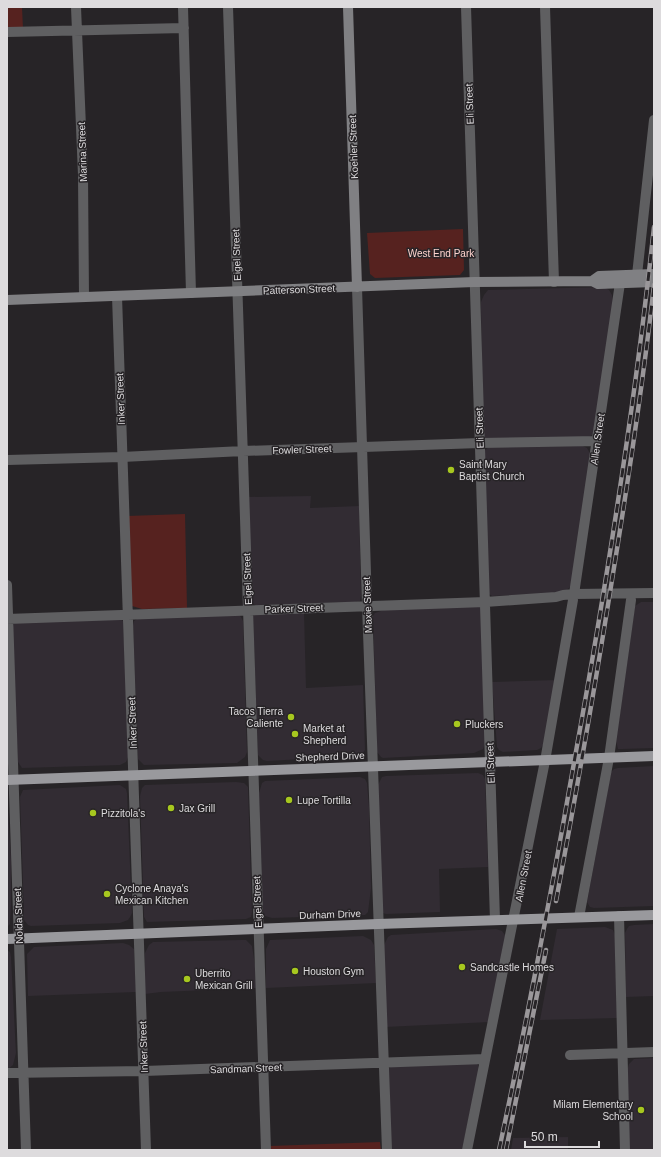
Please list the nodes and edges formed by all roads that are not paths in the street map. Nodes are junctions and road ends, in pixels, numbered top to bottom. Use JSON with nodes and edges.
{"nodes":[{"id":1,"x":76,"y":7,"type":"edge"},
{"id":2,"x":183,"y":7,"type":"edge"},
{"id":3,"x":228,"y":7,"type":"edge"},
{"id":4,"x":348,"y":7,"type":"edge"},
{"id":5,"x":466,"y":7,"type":"edge"},
{"id":6,"x":545,"y":7,"type":"edge"},
{"id":7,"x":184,"y":28,"type":"junction"},
{"id":8,"x":77,"y":31,"type":"junction"},
{"id":9,"x":7,"y":32,"type":"edge"},
{"id":10,"x":654,"y":120,"type":"edge"},
{"id":11,"x":654,"y":274,"type":"edge"},
{"id":12,"x":636,"y":275,"type":"junction"},
{"id":13,"x":592,"y":281,"type":"junction"},
{"id":14,"x":474,"y":282,"type":"junction"},
{"id":15,"x":554,"y":282,"type":"junction"},
{"id":16,"x":654,"y":282,"type":"edge"},
{"id":17,"x":620,"y":283,"type":"junction"},
{"id":18,"x":357,"y":287,"type":"junction"},
{"id":19,"x":238,"y":291,"type":"junction"},
{"id":20,"x":191,"y":293,"type":"junction"},
{"id":21,"x":117,"y":296,"type":"junction"},
{"id":22,"x":84,"y":297,"type":"junction"},
{"id":23,"x":7,"y":300,"type":"edge"},
{"id":24,"x":597,"y":441,"type":"junction"},
{"id":25,"x":480,"y":443,"type":"junction"},
{"id":26,"x":363,"y":447,"type":"junction"},
{"id":27,"x":243,"y":451,"type":"junction"},
{"id":28,"x":122,"y":457,"type":"junction"},
{"id":29,"x":7,"y":460,"type":"edge"},
{"id":30,"x":7,"y":585,"type":"edge"},
{"id":31,"x":654,"y":593,"type":"edge"},
{"id":32,"x":573,"y":597,"type":"junction"},
{"id":33,"x":654,"y":599,"type":"edge"},
{"id":34,"x":631,"y":600,"type":"junction"},
{"id":35,"x":485,"y":602,"type":"junction"},
{"id":36,"x":367,"y":606,"type":"junction"},
{"id":37,"x":248,"y":609,"type":"junction"},
{"id":38,"x":127,"y":615,"type":"junction"},
{"id":39,"x":8,"y":619,"type":"edge"},
{"id":40,"x":654,"y":756,"type":"edge"},
{"id":41,"x":606,"y":758,"type":"junction"},
{"id":42,"x":545,"y":761,"type":"junction"},
{"id":43,"x":490,"y":762,"type":"junction"},
{"id":44,"x":374,"y":766,"type":"junction"},
{"id":45,"x":253,"y":771,"type":"junction"},
{"id":46,"x":134,"y":775,"type":"junction"},
{"id":47,"x":10,"y":780,"type":"edge"},
{"id":48,"x":654,"y":915,"type":"edge"},
{"id":49,"x":619,"y":916,"type":"junction"},
{"id":50,"x":579,"y":917,"type":"junction"},
{"id":51,"x":495,"y":920,"type":"junction"},
{"id":52,"x":514,"y":920,"type":"junction"},
{"id":53,"x":378,"y":924,"type":"junction"},
{"id":54,"x":258,"y":928,"type":"junction"},
{"id":55,"x":139,"y":933,"type":"junction"},
{"id":56,"x":7,"y":938,"type":"edge"},
{"id":57,"x":18,"y":938,"type":"junction"},
{"id":58,"x":654,"y":1052,"type":"edge"},
{"id":59,"x":622,"y":1053,"type":"junction"},
{"id":60,"x":570,"y":1055,"type":"dead end"},
{"id":61,"x":485,"y":1059,"type":"junction"},
{"id":62,"x":383,"y":1063,"type":"junction"},
{"id":63,"x":263,"y":1067,"type":"junction"},
{"id":64,"x":144,"y":1071,"type":"junction"},
{"id":65,"x":7,"y":1073,"type":"edge"},
{"id":66,"x":24,"y":1073,"type":"junction"},
{"id":67,"x":26,"y":1150,"type":"edge"},
{"id":68,"x":146,"y":1150,"type":"edge"},
{"id":69,"x":266,"y":1150,"type":"edge"},
{"id":70,"x":387,"y":1150,"type":"edge"},
{"id":71,"x":468,"y":1150,"type":"edge"},
{"id":72,"x":625,"y":1150,"type":"edge"}],
"edges":[{"from":1,"to":8,"type":"street","name":"Marina Street"},
{"from":2,"to":7,"type":"street"},
{"from":3,"to":19,"type":"street","name":"Eigel Street"},
{"from":4,"to":18,"type":"street","name":"Koehler Street"},
{"from":5,"to":14,"type":"street","name":"Eli Street"},
{"from":6,"to":15,"type":"street"},
{"from":7,"to":8,"type":"street"},
{"from":7,"to":20,"type":"street"},
{"from":8,"to":9,"type":"street"},
{"from":8,"to":22,"type":"street","name":"Marina Street"},
{"from":10,"to":12,"type":"street"},
{"from":11,"to":12,"type":"street","name":"Patterson Street"},
{"from":12,"to":13,"type":"street","name":"Patterson Street"},
{"from":13,"to":15,"type":"street","name":"Patterson Street"},
{"from":13,"to":17,"type":"street","name":"Patterson Street"},
{"from":14,"to":15,"type":"street","name":"Patterson Street"},
{"from":14,"to":18,"type":"street","name":"Patterson Street"},
{"from":14,"to":25,"type":"street","name":"Eli Street"},
{"from":16,"to":17,"type":"street","name":"Patterson Street"},
{"from":17,"to":24,"type":"street","name":"Allen Street"},
{"from":18,"to":19,"type":"street","name":"Patterson Street"},
{"from":18,"to":26,"type":"street","name":"Maxie Street"},
{"from":19,"to":20,"type":"street","name":"Patterson Street"},
{"from":19,"to":27,"type":"street","name":"Eigel Street"},
{"from":20,"to":21,"type":"street","name":"Patterson Street"},
{"from":21,"to":22,"type":"street","name":"Patterson Street"},
{"from":21,"to":28,"type":"street","name":"Inker Street"},
{"from":22,"to":23,"type":"street","name":"Patterson Street"},
{"from":24,"to":25,"type":"street","name":"Fowler Street"},
{"from":24,"to":32,"type":"street","name":"Allen Street"},
{"from":25,"to":26,"type":"street","name":"Fowler Street"},
{"from":25,"to":35,"type":"street","name":"Eli Street"},
{"from":26,"to":27,"type":"street","name":"Fowler Street"},
{"from":26,"to":36,"type":"street","name":"Maxie Street"},
{"from":27,"to":28,"type":"street","name":"Fowler Street"},
{"from":27,"to":37,"type":"street","name":"Eigel Street"},
{"from":28,"to":29,"type":"street","name":"Fowler Street"},
{"from":28,"to":38,"type":"street","name":"Inker Street"},
{"from":30,"to":39,"type":"street","name":"Nolda Street"},
{"from":31,"to":32,"type":"street","name":"Parker Street"},
{"from":32,"to":34,"type":"street","name":"Parker Street"},
{"from":32,"to":35,"type":"street","name":"Parker Street"},
{"from":32,"to":42,"type":"street","name":"Allen Street"},
{"from":33,"to":34,"type":"street","name":"Parker Street"},
{"from":34,"to":41,"type":"street"},
{"from":35,"to":36,"type":"street","name":"Parker Street"},
{"from":35,"to":43,"type":"street","name":"Eli Street"},
{"from":36,"to":37,"type":"street","name":"Parker Street"},
{"from":36,"to":44,"type":"street","name":"Maxie Street"},
{"from":37,"to":38,"type":"street","name":"Parker Street"},
{"from":37,"to":45,"type":"street","name":"Eigel Street"},
{"from":38,"to":39,"type":"street","name":"Parker Street"},
{"from":38,"to":46,"type":"street","name":"Inker Street"},
{"from":39,"to":47,"type":"street","name":"Nolda Street"},
{"from":40,"to":41,"type":"main road","name":"Shepherd Drive"},
{"from":41,"to":42,"type":"main road","name":"Shepherd Drive"},
{"from":41,"to":50,"type":"street"},
{"from":42,"to":43,"type":"main road","name":"Shepherd Drive"},
{"from":42,"to":52,"type":"street","name":"Allen Street"},
{"from":43,"to":44,"type":"main road","name":"Shepherd Drive"},
{"from":43,"to":51,"type":"street","name":"Eli Street"},
{"from":44,"to":45,"type":"main road","name":"Shepherd Drive"},
{"from":44,"to":53,"type":"street","name":"Maxie Street"},
{"from":45,"to":46,"type":"main road","name":"Shepherd Drive"},
{"from":45,"to":54,"type":"street","name":"Eigel Street"},
{"from":46,"to":47,"type":"main road","name":"Shepherd Drive"},
{"from":46,"to":55,"type":"street","name":"Inker Street"},
{"from":47,"to":57,"type":"street","name":"Nolda Street"},
{"from":48,"to":49,"type":"main road","name":"Durham Drive"},
{"from":49,"to":50,"type":"main road","name":"Durham Drive"},
{"from":49,"to":59,"type":"street"},
{"from":50,"to":52,"type":"main road","name":"Durham Drive"},
{"from":51,"to":52,"type":"main road","name":"Durham Drive"},
{"from":51,"to":53,"type":"main road","name":"Durham Drive"},
{"from":52,"to":61,"type":"street","name":"Allen Street"},
{"from":53,"to":54,"type":"main road","name":"Durham Drive"},
{"from":53,"to":62,"type":"street","name":"Maxie Street"},
{"from":54,"to":55,"type":"main road","name":"Durham Drive"},
{"from":54,"to":63,"type":"street","name":"Eigel Street"},
{"from":55,"to":57,"type":"main road","name":"Durham Drive"},
{"from":55,"to":64,"type":"street","name":"Inker Street"},
{"from":56,"to":57,"type":"main road","name":"Durham Drive"},
{"from":57,"to":66,"type":"street","name":"Nolda Street"},
{"from":58,"to":59,"type":"street"},
{"from":59,"to":60,"type":"street"},
{"from":59,"to":72,"type":"street"},
{"from":61,"to":62,"type":"street","name":"Sandman Street"},
{"from":61,"to":71,"type":"street","name":"Allen Street"},
{"from":62,"to":63,"type":"street","name":"Sandman Street"},
{"from":62,"to":70,"type":"street","name":"Maxie Street"},
{"from":63,"to":64,"type":"street","name":"Sandman Street"},
{"from":63,"to":69,"type":"street","name":"Eigel Street"},
{"from":64,"to":66,"type":"street","name":"Sandman Street"},
{"from":64,"to":68,"type":"street","name":"Inker Street"},
{"from":65,"to":66,"type":"street","name":"Sandman Street"},
{"from":66,"to":67,"type":"street","name":"Nolda Street"}]}
